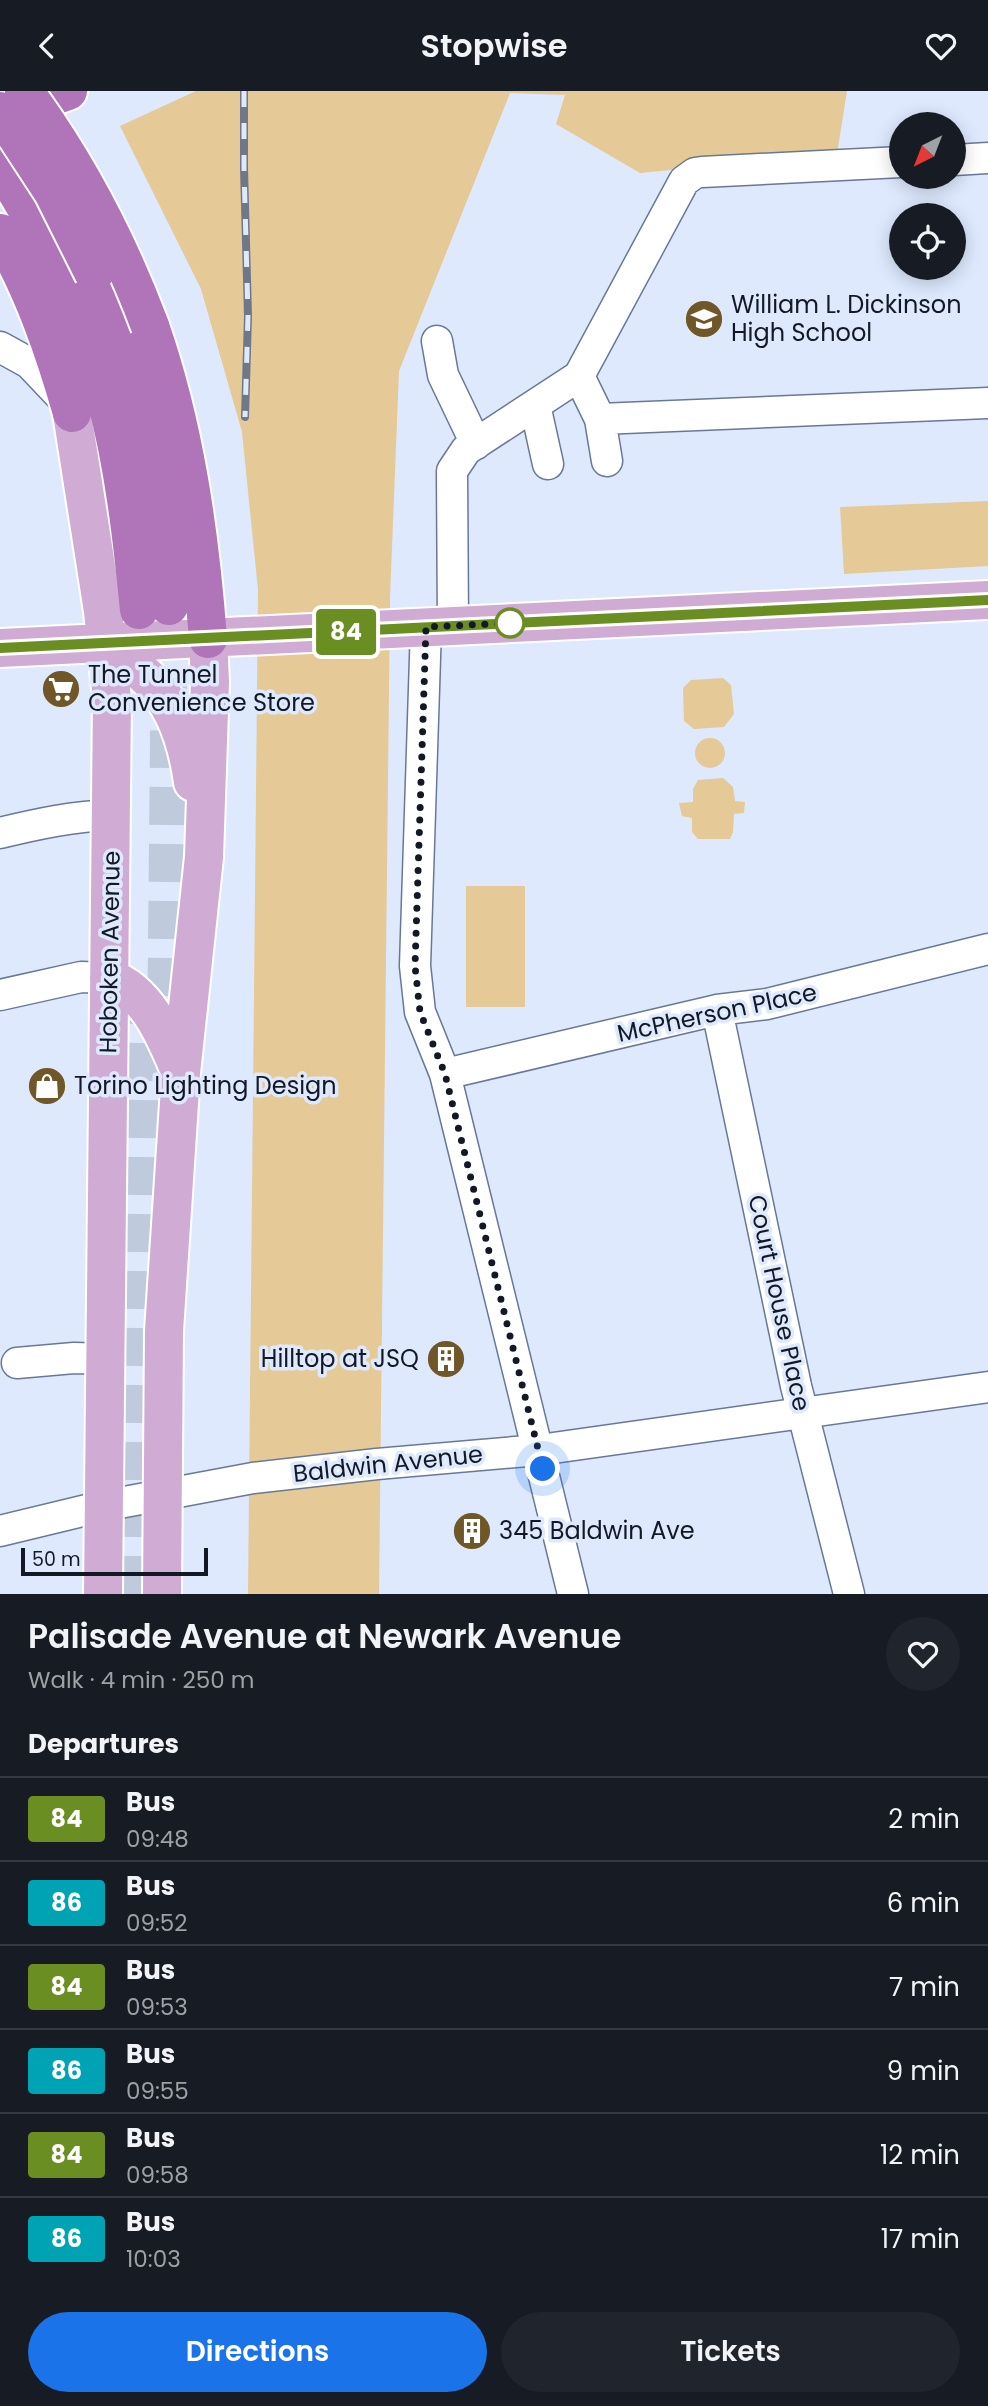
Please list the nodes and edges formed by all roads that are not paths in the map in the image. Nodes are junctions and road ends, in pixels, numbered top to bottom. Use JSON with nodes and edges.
{"nodes":[{"id":1,"x":24,"y":91,"type":"edge"},
{"id":2,"x":68,"y":91,"type":"edge"},
{"id":3,"x":0,"y":113,"type":"edge"},
{"id":4,"x":988,"y":158,"type":"edge"},
{"id":5,"x":966,"y":159,"type":"edge"},
{"id":6,"x":889,"y":163,"type":"edge"},
{"id":7,"x":0,"y":166,"type":"edge"},
{"id":8,"x":0,"y":233,"type":"edge"},
{"id":9,"x":63,"y":282,"type":"junction"},
{"id":10,"x":437,"y":341,"type":"dead end"},
{"id":11,"x":0,"y":347,"type":"edge"},
{"id":12,"x":579,"y":376,"type":"junction"},
{"id":13,"x":988,"y":403,"type":"edge"},
{"id":14,"x":535,"y":405,"type":"junction"},
{"id":15,"x":72,"y":413,"type":"junction"},
{"id":16,"x":600,"y":419,"type":"junction"},
{"id":17,"x":476,"y":444,"type":"junction"},
{"id":18,"x":607,"y":461,"type":"dead end"},
{"id":19,"x":548,"y":464,"type":"dead end"},
{"id":20,"x":988,"y":600,"type":"edge"},
{"id":21,"x":154,"y":608,"type":"tunnel mouth"},
{"id":22,"x":429,"y":627,"type":"junction"},
{"id":23,"x":208,"y":639,"type":"junction"},
{"id":24,"x":107,"y":644,"type":"junction"},
{"id":25,"x":0,"y":648,"type":"edge"},
{"id":26,"x":112,"y":815,"type":"junction"},
{"id":27,"x":0,"y":833,"type":"edge"},
{"id":28,"x":204,"y":857,"type":"junction"},
{"id":29,"x":988,"y":949,"type":"edge"},
{"id":30,"x":109,"y":978,"type":"junction"},
{"id":31,"x":0,"y":995,"type":"edge"},
{"id":32,"x":717,"y":1010,"type":"junction"},
{"id":33,"x":181,"y":1073,"type":"junction"},
{"id":34,"x":445,"y":1074,"type":"junction"},
{"id":35,"x":107,"y":1359,"type":"junction"},
{"id":36,"x":17,"y":1363,"type":"dead end"},
{"id":37,"x":988,"y":1387,"type":"edge"},
{"id":38,"x":803,"y":1414,"type":"junction"},
{"id":39,"x":539,"y":1450,"type":"junction"},
{"id":40,"x":162,"y":1494,"type":"junction"},
{"id":41,"x":103,"y":1506,"type":"junction"},
{"id":42,"x":0,"y":1531,"type":"edge"},
{"id":43,"x":103,"y":1594,"type":"edge"},
{"id":44,"x":162,"y":1594,"type":"edge"},
{"id":45,"x":573,"y":1594,"type":"edge"},
{"id":46,"x":849,"y":1594,"type":"edge"}],
"edges":[{"from":1,"to":23,"type":"highway","bridge":true},
{"from":2,"to":3,"type":"highway","bridge":true},
{"from":3,"to":9,"type":"highway","bridge":true},
{"from":4,"to":5,"type":"street"},
{"from":6,"to":12,"type":"street"},
{"from":7,"to":9,"type":"highway"},
{"from":8,"to":9,"type":"highway"},
{"from":9,"to":15,"type":"highway"},
{"from":9,"to":21,"type":"highway"},
{"from":10,"to":17,"type":"street"},
{"from":11,"to":15,"type":"street","name":"Hoboken Avenue"},
{"from":12,"to":14,"type":"street"},
{"from":12,"to":16,"type":"street"},
{"from":13,"to":16,"type":"street"},
{"from":14,"to":17,"type":"street"},
{"from":14,"to":19,"type":"street"},
{"from":15,"to":24,"type":"main road","name":"Hoboken Avenue"},
{"from":16,"to":18,"type":"street"},
{"from":17,"to":22,"type":"street"},
{"from":20,"to":22,"type":"main road"},
{"from":22,"to":23,"type":"main road"},
{"from":22,"to":34,"type":"street"},
{"from":23,"to":24,"type":"main road"},
{"from":23,"to":28,"type":"main road"},
{"from":24,"to":25,"type":"main road"},
{"from":24,"to":26,"type":"main road","name":"Hoboken Avenue"},
{"from":24,"to":28,"type":"main road"},
{"from":26,"to":27,"type":"street"},
{"from":26,"to":30,"type":"main road","name":"Hoboken Avenue"},
{"from":28,"to":33,"type":"main road"},
{"from":29,"to":32,"type":"street","name":"McPherson Place"},
{"from":30,"to":31,"type":"street"},
{"from":30,"to":33,"type":"main road"},
{"from":30,"to":35,"type":"main road","name":"Hoboken Avenue"},
{"from":32,"to":34,"type":"street","name":"McPherson Place"},
{"from":32,"to":38,"type":"street","name":"Court House Place"},
{"from":33,"to":40,"type":"main road"},
{"from":34,"to":39,"type":"street"},
{"from":35,"to":36,"type":"street"},
{"from":35,"to":41,"type":"main road","name":"Hoboken Avenue"},
{"from":37,"to":38,"type":"street","name":"Baldwin Avenue"},
{"from":38,"to":39,"type":"street","name":"Baldwin Avenue"},
{"from":38,"to":46,"type":"street","name":"Court House Place"},
{"from":39,"to":40,"type":"street","name":"Baldwin Avenue"},
{"from":39,"to":45,"type":"street"},
{"from":40,"to":41,"type":"street","name":"Baldwin Avenue"},
{"from":40,"to":44,"type":"main road"},
{"from":41,"to":42,"type":"street","name":"Baldwin Avenue"},
{"from":41,"to":43,"type":"main road","name":"Hoboken Avenue"}]}
